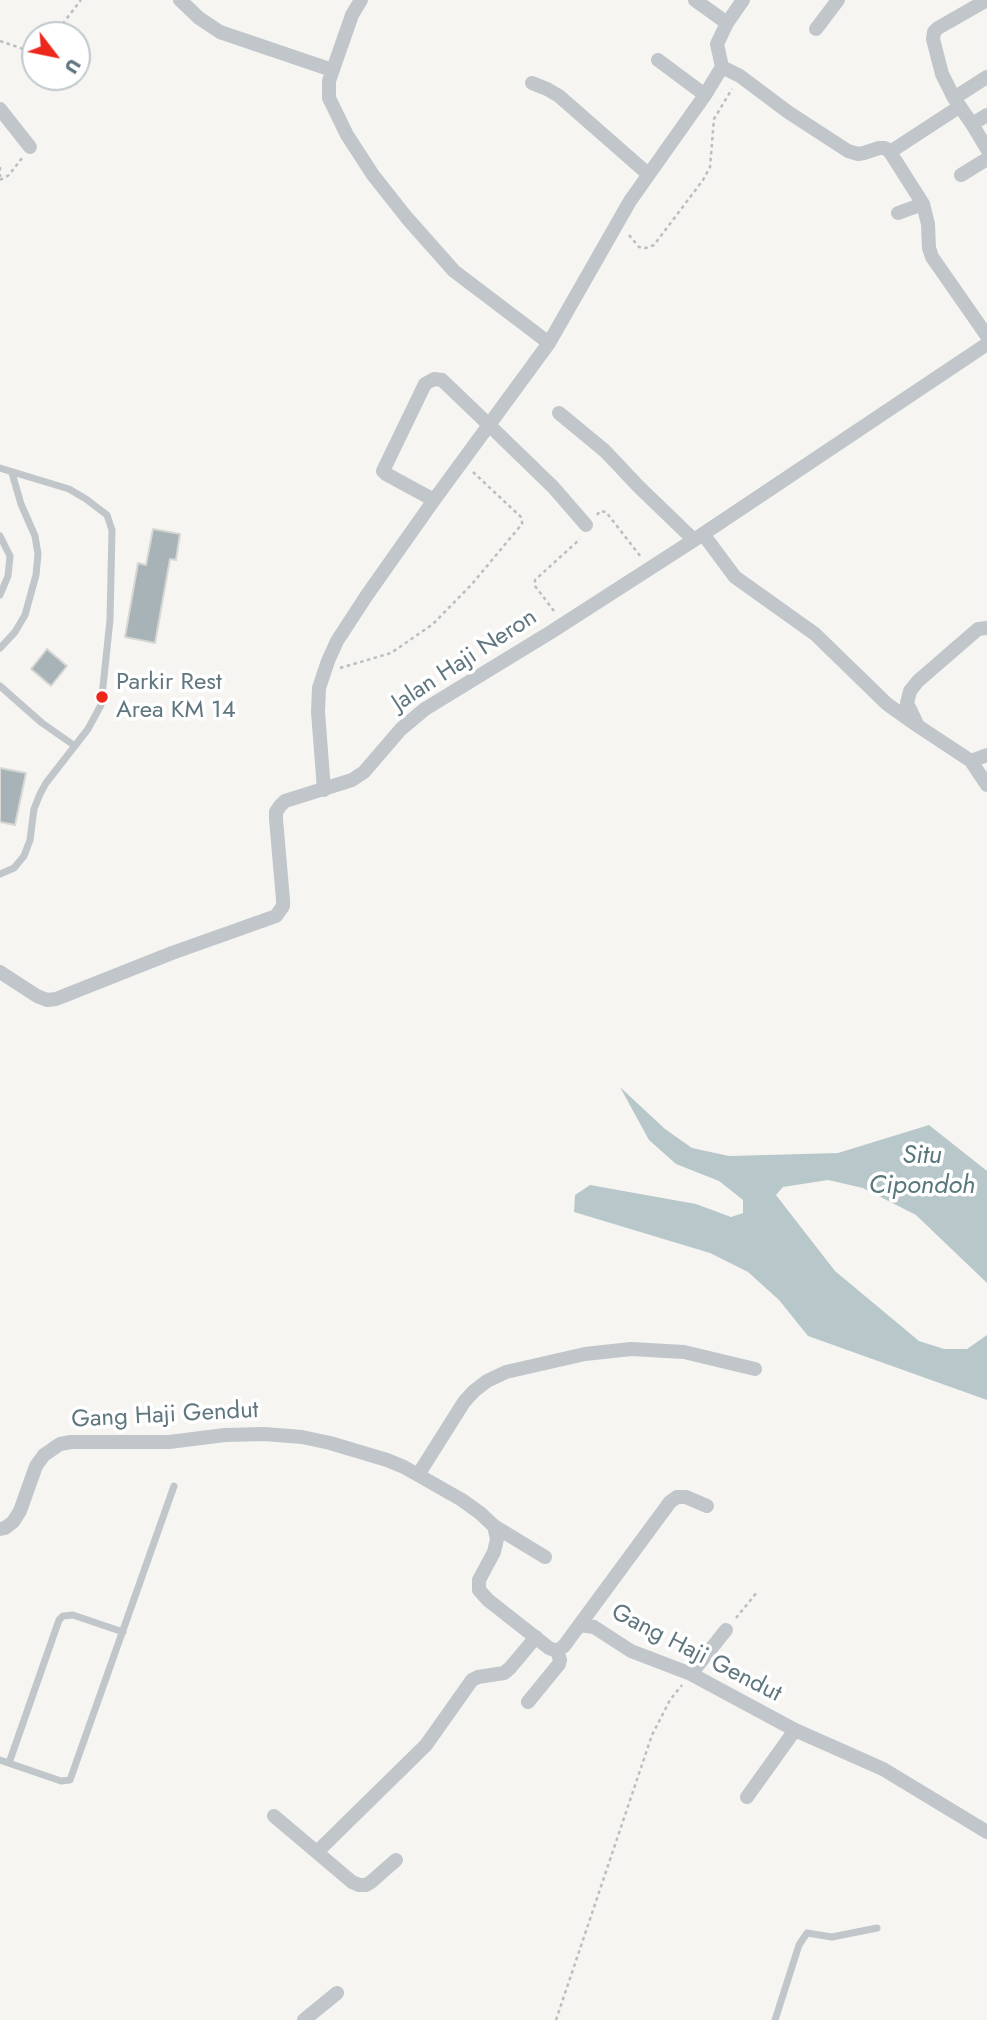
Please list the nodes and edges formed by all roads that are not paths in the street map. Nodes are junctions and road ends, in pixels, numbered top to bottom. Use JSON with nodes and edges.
{"nodes":[{"id":1,"x":180,"y":0,"type":"edge"},
{"id":2,"x":361,"y":0,"type":"edge"},
{"id":3,"x":695,"y":0,"type":"edge"},
{"id":4,"x":743,"y":0,"type":"edge"},
{"id":5,"x":838,"y":0,"type":"edge"},
{"id":6,"x":987,"y":0,"type":"edge"},
{"id":7,"x":727,"y":23,"type":"junction"},
{"id":8,"x":816,"y":29,"type":"dead end"},
{"id":9,"x":658,"y":61,"type":"dead end"},
{"id":10,"x":722,"y":67,"type":"junction"},
{"id":11,"x":332,"y":70,"type":"junction"},
{"id":12,"x":987,"y":77,"type":"edge"},
{"id":13,"x":532,"y":83,"type":"dead end"},
{"id":14,"x":705,"y":95,"type":"junction"},
{"id":15,"x":956,"y":103,"type":"junction"},
{"id":16,"x":0,"y":108,"type":"edge"},
{"id":17,"x":987,"y":115,"type":"edge"},
{"id":18,"x":972,"y":124,"type":"junction"},
{"id":19,"x":30,"y":147,"type":"road end"},
{"id":20,"x":987,"y":149,"type":"edge"},
{"id":21,"x":890,"y":152,"type":"junction"},
{"id":22,"x":987,"y":159,"type":"edge"},
{"id":23,"x":648,"y":174,"type":"junction"},
{"id":24,"x":961,"y":175,"type":"dead end"},
{"id":25,"x":923,"y":204,"type":"junction"},
{"id":26,"x":898,"y":213,"type":"dead end"},
{"id":27,"x":987,"y":336,"type":"edge"},
{"id":28,"x":549,"y":344,"type":"junction"},
{"id":29,"x":987,"y":344,"type":"edge"},
{"id":30,"x":559,"y":412,"type":"dead end"},
{"id":31,"x":488,"y":424,"type":"junction"},
{"id":32,"x":0,"y":468,"type":"edge"},
{"id":33,"x":12,"y":473,"type":"junction"},
{"id":34,"x":434,"y":500,"type":"junction"},
{"id":35,"x":586,"y":525,"type":"road end"},
{"id":36,"x":0,"y":536,"type":"edge"},
{"id":37,"x":698,"y":537,"type":"junction"},
{"id":38,"x":0,"y":595,"type":"edge"},
{"id":39,"x":987,"y":628,"type":"edge"},
{"id":40,"x":0,"y":648,"type":"edge"},
{"id":41,"x":0,"y":686,"type":"edge"},
{"id":42,"x":918,"y":726,"type":"junction"},
{"id":43,"x":75,"y":746,"type":"junction"},
{"id":44,"x":987,"y":755,"type":"edge"},
{"id":45,"x":971,"y":761,"type":"junction"},
{"id":46,"x":987,"y":785,"type":"edge"},
{"id":47,"x":324,"y":790,"type":"junction"},
{"id":48,"x":0,"y":874,"type":"edge"},
{"id":49,"x":0,"y":971,"type":"edge"},
{"id":50,"x":755,"y":1369,"type":"dead end"},
{"id":51,"x":418,"y":1475,"type":"junction"},
{"id":52,"x":174,"y":1486,"type":"dead end"},
{"id":53,"x":707,"y":1506,"type":"dead end"},
{"id":54,"x":494,"y":1526,"type":"junction"},
{"id":55,"x":0,"y":1529,"type":"edge"},
{"id":56,"x":545,"y":1557,"type":"dead end"},
{"id":57,"x":580,"y":1625,"type":"junction"},
{"id":58,"x":726,"y":1630,"type":"road end"},
{"id":59,"x":123,"y":1632,"type":"junction"},
{"id":60,"x":536,"y":1637,"type":"junction"},
{"id":61,"x":557,"y":1651,"type":"junction"},
{"id":62,"x":691,"y":1674,"type":"junction"},
{"id":63,"x":528,"y":1702,"type":"dead end"},
{"id":64,"x":795,"y":1730,"type":"junction"},
{"id":65,"x":0,"y":1760,"type":"edge"},
{"id":66,"x":9,"y":1763,"type":"junction"},
{"id":67,"x":747,"y":1797,"type":"dead end"},
{"id":68,"x":274,"y":1816,"type":"dead end"},
{"id":69,"x":987,"y":1832,"type":"edge"},
{"id":70,"x":317,"y":1852,"type":"junction"},
{"id":71,"x":396,"y":1860,"type":"dead end"},
{"id":72,"x":877,"y":1928,"type":"dead end"},
{"id":73,"x":337,"y":1993,"type":"dead end"},
{"id":74,"x":304,"y":2020,"type":"edge"},
{"id":75,"x":775,"y":2020,"type":"edge"}],
"edges":[{"from":1,"to":11,"type":"street"},
{"from":2,"to":11,"type":"street"},
{"from":3,"to":7,"type":"street"},
{"from":4,"to":7,"type":"street"},
{"from":5,"to":8,"type":"street"},
{"from":6,"to":15,"type":"street"},
{"from":7,"to":10,"type":"street"},
{"from":9,"to":14,"type":"street"},
{"from":10,"to":14,"type":"street"},
{"from":10,"to":21,"type":"street"},
{"from":11,"to":28,"type":"street"},
{"from":12,"to":15,"type":"street"},
{"from":13,"to":23,"type":"street"},
{"from":14,"to":23,"type":"street"},
{"from":15,"to":18,"type":"street"},
{"from":15,"to":21,"type":"street"},
{"from":16,"to":19,"type":"street"},
{"from":17,"to":18,"type":"street"},
{"from":18,"to":20,"type":"street"},
{"from":21,"to":25,"type":"street"},
{"from":22,"to":24,"type":"street"},
{"from":23,"to":28,"type":"street"},
{"from":25,"to":26,"type":"street"},
{"from":25,"to":27,"type":"street"},
{"from":28,"to":31,"type":"street"},
{"from":29,"to":37,"type":"street","name":"Jalan Haji Neron"},
{"from":30,"to":37,"type":"street"},
{"from":31,"to":34,"type":"street"},
{"from":31,"to":34,"type":"street"},
{"from":31,"to":35,"type":"street"},
{"from":32,"to":33,"type":"lane"},
{"from":33,"to":40,"type":"lane"},
{"from":33,"to":43,"type":"lane"},
{"from":34,"to":47,"type":"street"},
{"from":36,"to":38,"type":"lane"},
{"from":37,"to":42,"type":"street"},
{"from":37,"to":47,"type":"street","name":"Jalan Haji Neron"},
{"from":39,"to":42,"type":"street"},
{"from":41,"to":43,"type":"lane"},
{"from":42,"to":45,"type":"street"},
{"from":43,"to":48,"type":"lane"},
{"from":44,"to":45,"type":"street"},
{"from":45,"to":46,"type":"street"},
{"from":47,"to":49,"type":"street","name":"Jalan Haji Neron"},
{"from":50,"to":51,"type":"street"},
{"from":51,"to":54,"type":"street","name":"Gang Haji Gendut"},
{"from":51,"to":55,"type":"street","name":"Gang Haji Gendut"},
{"from":52,"to":59,"type":"lane"},
{"from":53,"to":57,"type":"street"},
{"from":54,"to":56,"type":"street","name":"Gang Haji Gendut"},
{"from":54,"to":60,"type":"street"},
{"from":57,"to":61,"type":"street","name":"Gang Haji Gendut"},
{"from":57,"to":62,"type":"street","name":"Gang Haji Gendut"},
{"from":58,"to":62,"type":"street"},
{"from":59,"to":66,"type":"lane"},
{"from":59,"to":66,"type":"lane"},
{"from":60,"to":61,"type":"street"},
{"from":60,"to":70,"type":"street"},
{"from":61,"to":63,"type":"street"},
{"from":62,"to":64,"type":"street","name":"Gang Haji Gendut"},
{"from":64,"to":67,"type":"street"},
{"from":64,"to":69,"type":"street","name":"Gang Haji Gendut"},
{"from":65,"to":66,"type":"lane"},
{"from":68,"to":70,"type":"street"},
{"from":70,"to":71,"type":"street"},
{"from":72,"to":75,"type":"lane"},
{"from":73,"to":74,"type":"street"}]}
